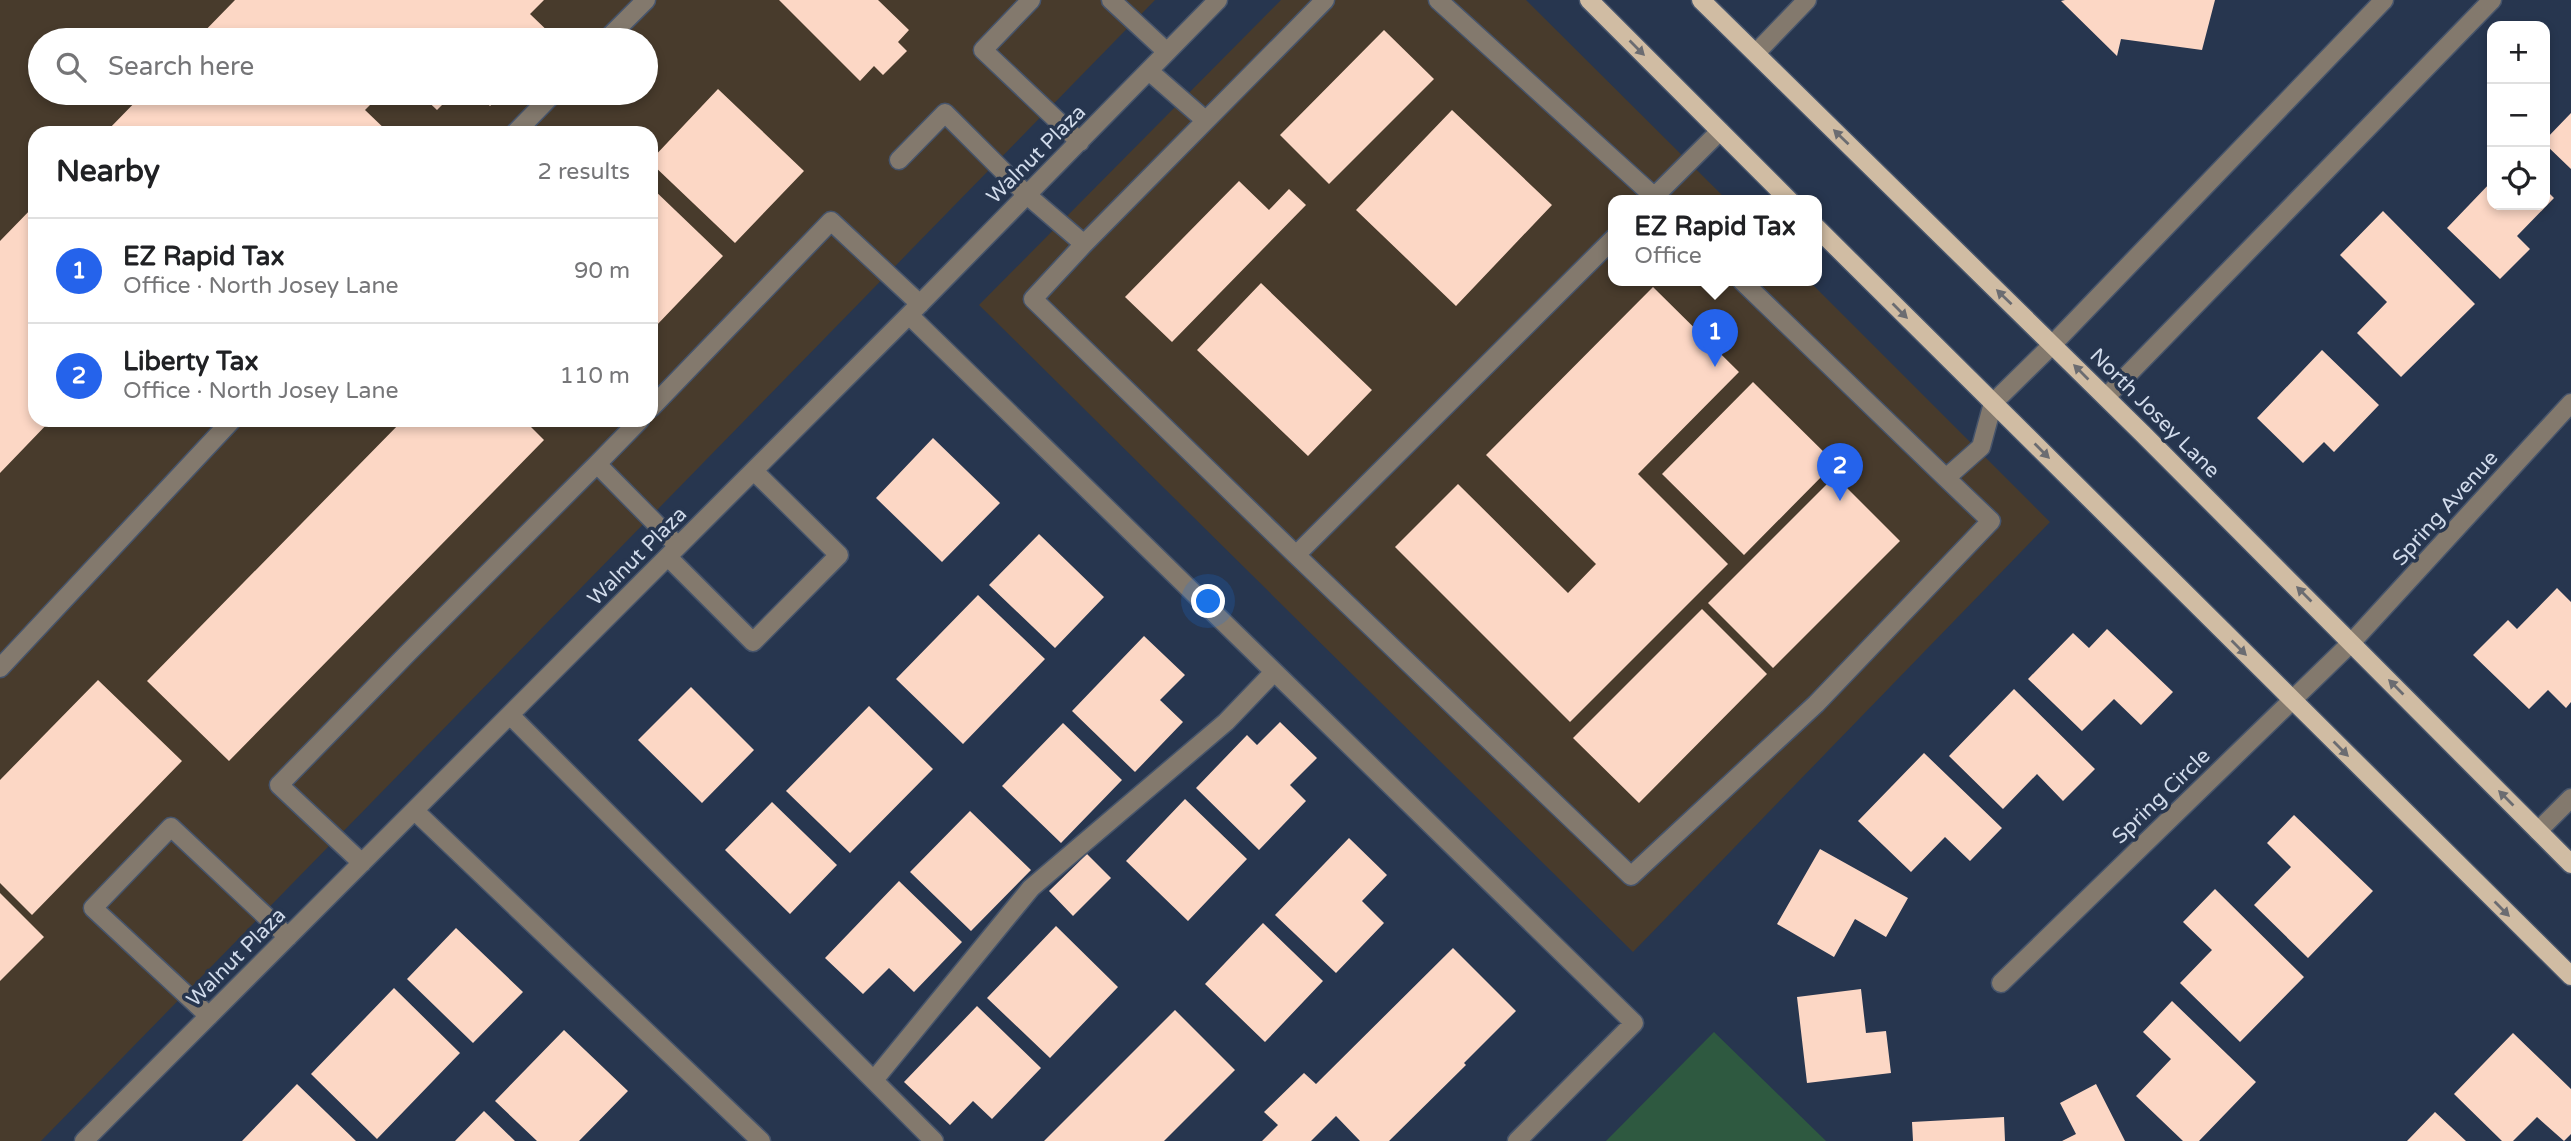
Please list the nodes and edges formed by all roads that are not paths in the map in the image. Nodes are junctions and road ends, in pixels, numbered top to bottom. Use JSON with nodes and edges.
{"nodes":[{"id":1,"x":646,"y":0,"type":"edge"},
{"id":2,"x":1031,"y":0,"type":"edge"},
{"id":3,"x":1111,"y":0,"type":"edge"},
{"id":4,"x":1218,"y":0,"type":"edge"},
{"id":5,"x":1325,"y":0,"type":"edge"},
{"id":6,"x":1438,"y":0,"type":"edge"},
{"id":7,"x":1588,"y":0,"type":"edge"},
{"id":8,"x":1701,"y":0,"type":"edge"},
{"id":9,"x":1807,"y":0,"type":"edge"},
{"id":10,"x":2384,"y":0,"type":"edge"},
{"id":11,"x":2492,"y":0,"type":"edge"},
{"id":12,"x":618,"y":28,"type":"edge"},
{"id":13,"x":1167,"y":52,"type":"junction"},
{"id":14,"x":1756,"y":54,"type":"junction"},
{"id":15,"x":1149,"y":71,"type":"junction"},
{"id":16,"x":542,"y":105,"type":"edge"},
{"id":17,"x":1205,"y":120,"type":"junction"},
{"id":18,"x":522,"y":126,"type":"edge"},
{"id":19,"x":1720,"y":131,"type":"junction"},
{"id":20,"x":1080,"y":142,"type":"junction"},
{"id":21,"x":899,"y":160,"type":"dead end"},
{"id":22,"x":1027,"y":195,"type":"junction"},
{"id":23,"x":1651,"y":195,"type":"edge"},
{"id":24,"x":1659,"y":195,"type":"edge"},
{"id":25,"x":1784,"y":195,"type":"edge"},
{"id":26,"x":1822,"y":233,"type":"edge"},
{"id":27,"x":1084,"y":244,"type":"junction"},
{"id":28,"x":1608,"y":244,"type":"edge"},
{"id":29,"x":1747,"y":286,"type":"edge"},
{"id":30,"x":915,"y":310,"type":"junction"},
{"id":31,"x":2053,"y":344,"type":"junction"},
{"id":32,"x":2106,"y":397,"type":"junction"},
{"id":33,"x":658,"y":401,"type":"edge"},
{"id":34,"x":1993,"y":403,"type":"junction"},
{"id":35,"x":2571,"y":404,"type":"edge"},
{"id":36,"x":225,"y":427,"type":"edge"},
{"id":37,"x":633,"y":427,"type":"edge"},
{"id":38,"x":597,"y":464,"type":"junction"},
{"id":39,"x":754,"y":471,"type":"junction"},
{"id":40,"x":1946,"y":478,"type":"junction"},
{"id":41,"x":673,"y":551,"type":"junction"},
{"id":42,"x":1296,"y":555,"type":"junction"},
{"id":43,"x":2352,"y":642,"type":"junction"},
{"id":44,"x":0,"y":668,"type":"edge"},
{"id":45,"x":1274,"y":672,"type":"junction"},
{"id":46,"x":2292,"y":701,"type":"junction"},
{"id":47,"x":510,"y":715,"type":"junction"},
{"id":48,"x":2571,"y":798,"type":"edge"},
{"id":49,"x":415,"y":811,"type":"junction"},
{"id":50,"x":2538,"y":831,"type":"junction"},
{"id":51,"x":362,"y":863,"type":"junction"},
{"id":52,"x":2571,"y":864,"type":"edge"},
{"id":53,"x":288,"y":937,"type":"junction"},
{"id":54,"x":2571,"y":976,"type":"edge"},
{"id":55,"x":2001,"y":983,"type":"dead end"},
{"id":56,"x":209,"y":1016,"type":"junction"},
{"id":57,"x":874,"y":1080,"type":"junction"},
{"id":58,"x":84,"y":1141,"type":"edge"},
{"id":59,"x":761,"y":1141,"type":"edge"},
{"id":60,"x":934,"y":1141,"type":"edge"},
{"id":61,"x":1517,"y":1141,"type":"edge"}],
"edges":[{"from":1,"to":12,"type":"street"},
{"from":2,"to":20,"type":"street"},
{"from":3,"to":13,"type":"street"},
{"from":4,"to":13,"type":"street","name":"Walnut Plaza"},
{"from":5,"to":17,"type":"street"},
{"from":6,"to":23,"type":"street"},
{"from":7,"to":19,"type":"main road","one_way":true},
{"from":8,"to":14,"type":"main road","name":"North Josey Lane"},
{"from":9,"to":14,"type":"street"},
{"from":10,"to":31,"type":"street"},
{"from":11,"to":32,"type":"street"},
{"from":13,"to":15,"type":"street","name":"Walnut Plaza"},
{"from":31,"to":14,"type":"main road","name":"North Josey Lane","one_way":true},
{"from":15,"to":17,"type":"street"},
{"from":15,"to":20,"type":"street","name":"Walnut Plaza"},
{"from":16,"to":18,"type":"street"},
{"from":17,"to":27,"type":"street"},
{"from":19,"to":24,"type":"street"},
{"from":19,"to":25,"type":"main road"},
{"from":20,"to":22,"type":"street","name":"Walnut Plaza"},
{"from":21,"to":22,"type":"street"},
{"from":22,"to":27,"type":"street"},
{"from":22,"to":30,"type":"street","name":"Walnut Plaza"},
{"from":26,"to":34,"type":"main road","one_way":true},
{"from":27,"to":42,"type":"street"},
{"from":28,"to":42,"type":"street"},
{"from":29,"to":40,"type":"street"},
{"from":30,"to":33,"type":"street"},
{"from":30,"to":39,"type":"street","name":"Walnut Plaza"},
{"from":30,"to":45,"type":"street"},
{"from":32,"to":31,"type":"main road","name":"North Josey Lane","one_way":true},
{"from":31,"to":34,"type":"street"},
{"from":43,"to":32,"type":"main road","name":"North Josey Lane","one_way":true},
{"from":34,"to":40,"type":"street"},
{"from":34,"to":46,"type":"main road","one_way":true},
{"from":35,"to":43,"type":"street","name":"Spring Avenue"},
{"from":36,"to":44,"type":"street"},
{"from":37,"to":38,"type":"street"},
{"from":38,"to":41,"type":"street"},
{"from":38,"to":51,"type":"street"},
{"from":39,"to":41,"type":"street","name":"Walnut Plaza"},
{"from":39,"to":41,"type":"street"},
{"from":40,"to":42,"type":"street"},
{"from":41,"to":47,"type":"street","name":"Walnut Plaza"},
{"from":43,"to":46,"type":"street","name":"Spring Circle"},
{"from":50,"to":43,"type":"main road","name":"North Josey Lane","one_way":true},
{"from":45,"to":57,"type":"street"},
{"from":45,"to":61,"type":"street"},
{"from":46,"to":54,"type":"main road","one_way":true},
{"from":46,"to":55,"type":"street","name":"Spring Circle"},
{"from":47,"to":49,"type":"street","name":"Walnut Plaza"},
{"from":47,"to":57,"type":"street"},
{"from":48,"to":50,"type":"street"},
{"from":49,"to":51,"type":"street","name":"Walnut Plaza"},
{"from":49,"to":59,"type":"street"},
{"from":50,"to":52,"type":"main road","name":"North Josey Lane"},
{"from":51,"to":53,"type":"street","name":"Walnut Plaza"},
{"from":53,"to":56,"type":"street","name":"Walnut Plaza"},
{"from":53,"to":56,"type":"street"},
{"from":56,"to":58,"type":"street","name":"Walnut Plaza"},
{"from":57,"to":60,"type":"street"}]}
